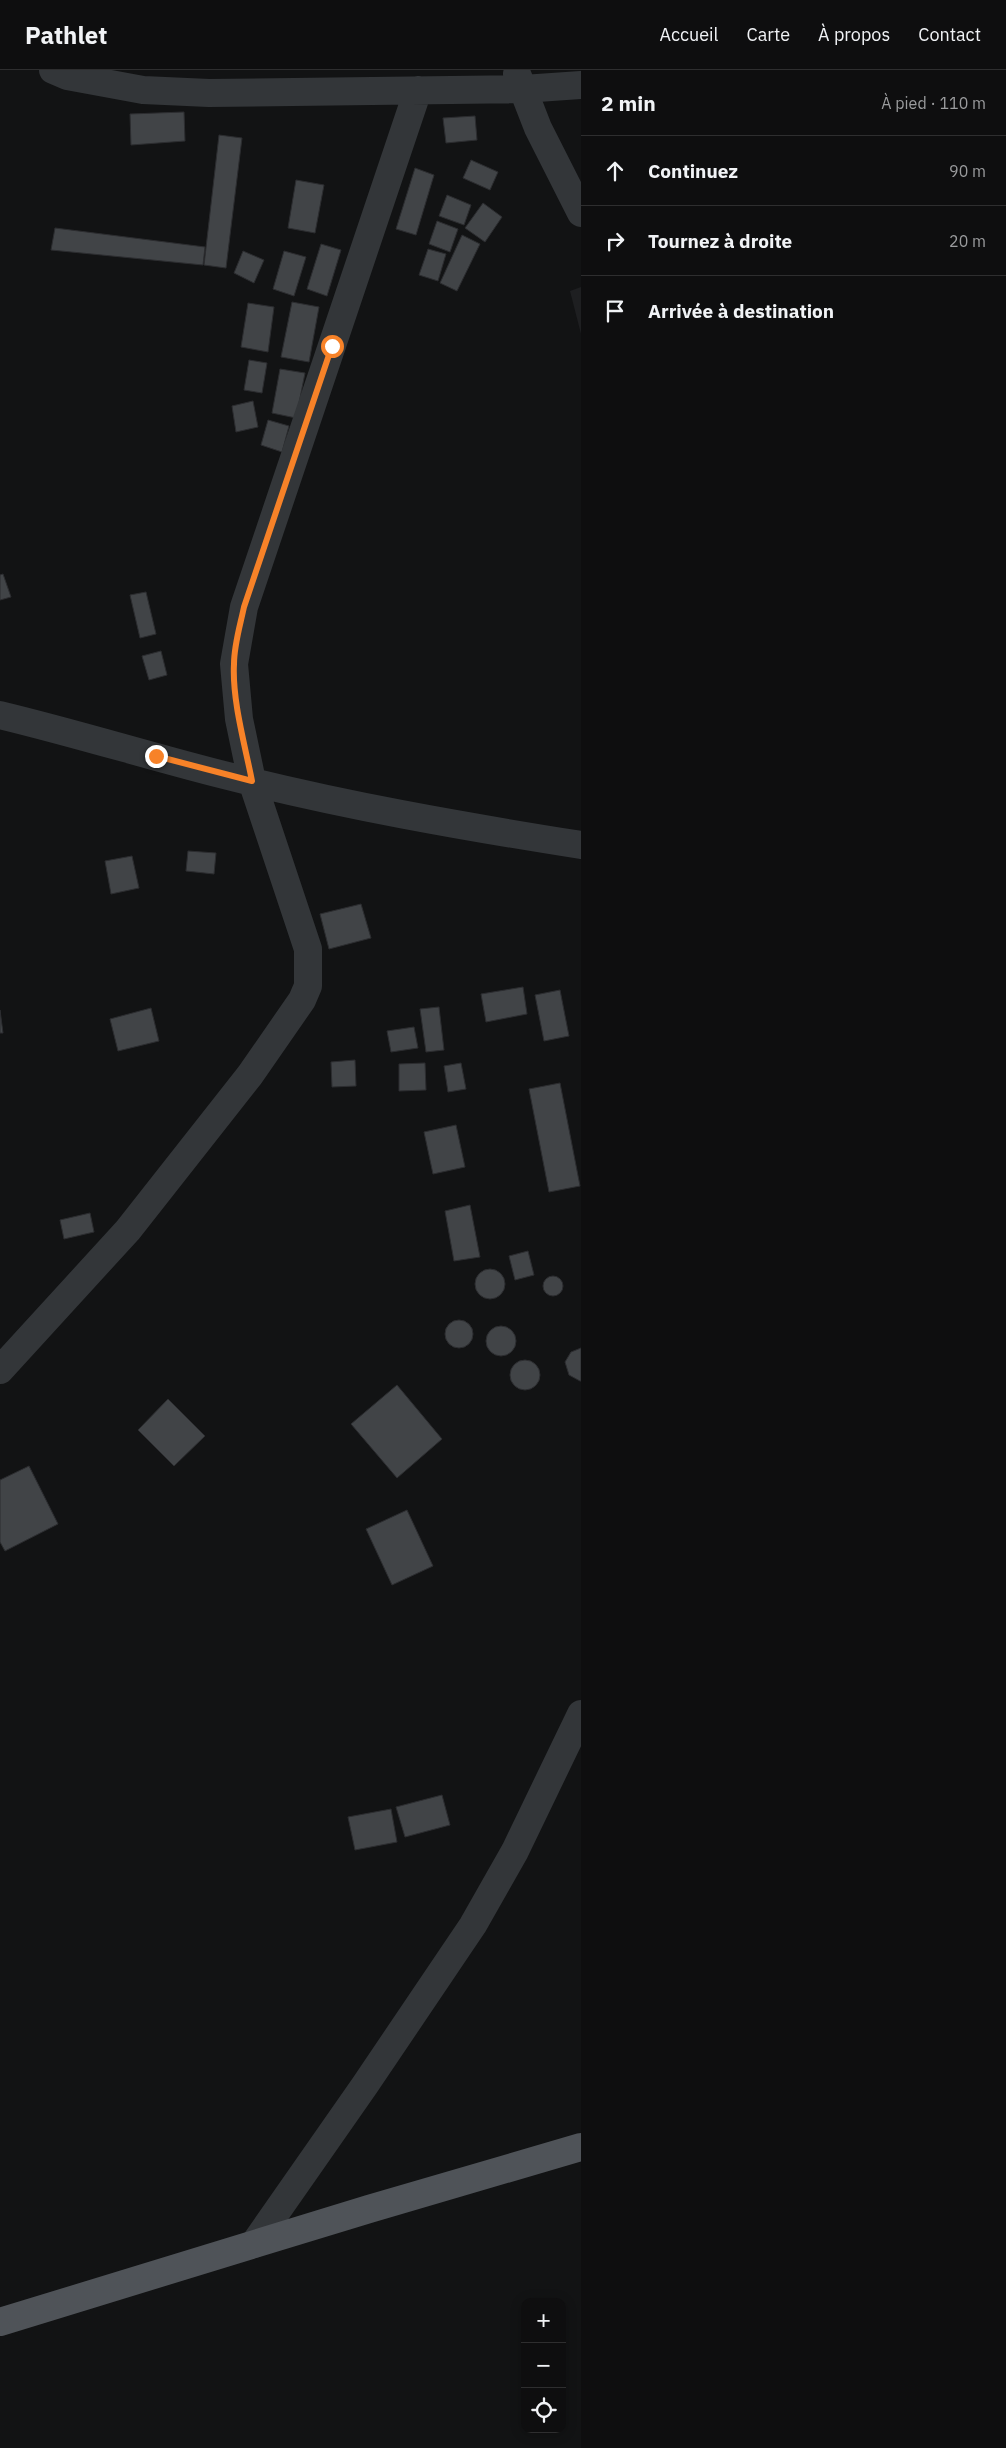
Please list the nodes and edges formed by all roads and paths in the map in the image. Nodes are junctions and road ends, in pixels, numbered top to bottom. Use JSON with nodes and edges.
{"nodes":[{"id":1,"x":53,"y":70,"type":"edge"},
{"id":2,"x":519,"y":80,"type":"edge"},
{"id":3,"x":581,"y":86,"type":"edge"},
{"id":4,"x":418,"y":90,"type":"junction"},
{"id":5,"x":581,"y":213,"type":"edge"},
{"id":6,"x":0,"y":715,"type":"edge"},
{"id":7,"x":252,"y":781,"type":"junction"},
{"id":8,"x":581,"y":845,"type":"edge"},
{"id":9,"x":0,"y":1370,"type":"edge"},
{"id":10,"x":581,"y":1714,"type":"edge"},
{"id":11,"x":581,"y":2147,"type":"edge"},
{"id":12,"x":254,"y":2244,"type":"junction"},
{"id":13,"x":0,"y":2322,"type":"edge"}],
"edges":[{"from":1,"to":4,"type":"street"},
{"from":2,"to":3,"type":"street"},
{"from":2,"to":4,"type":"street"},
{"from":2,"to":5,"type":"street"},
{"from":4,"to":7,"type":"street"},
{"from":6,"to":7,"type":"street"},
{"from":7,"to":8,"type":"street"},
{"from":7,"to":9,"type":"street"},
{"from":10,"to":12,"type":"street"},
{"from":11,"to":12,"type":"main road"},
{"from":12,"to":13,"type":"main road"}]}
